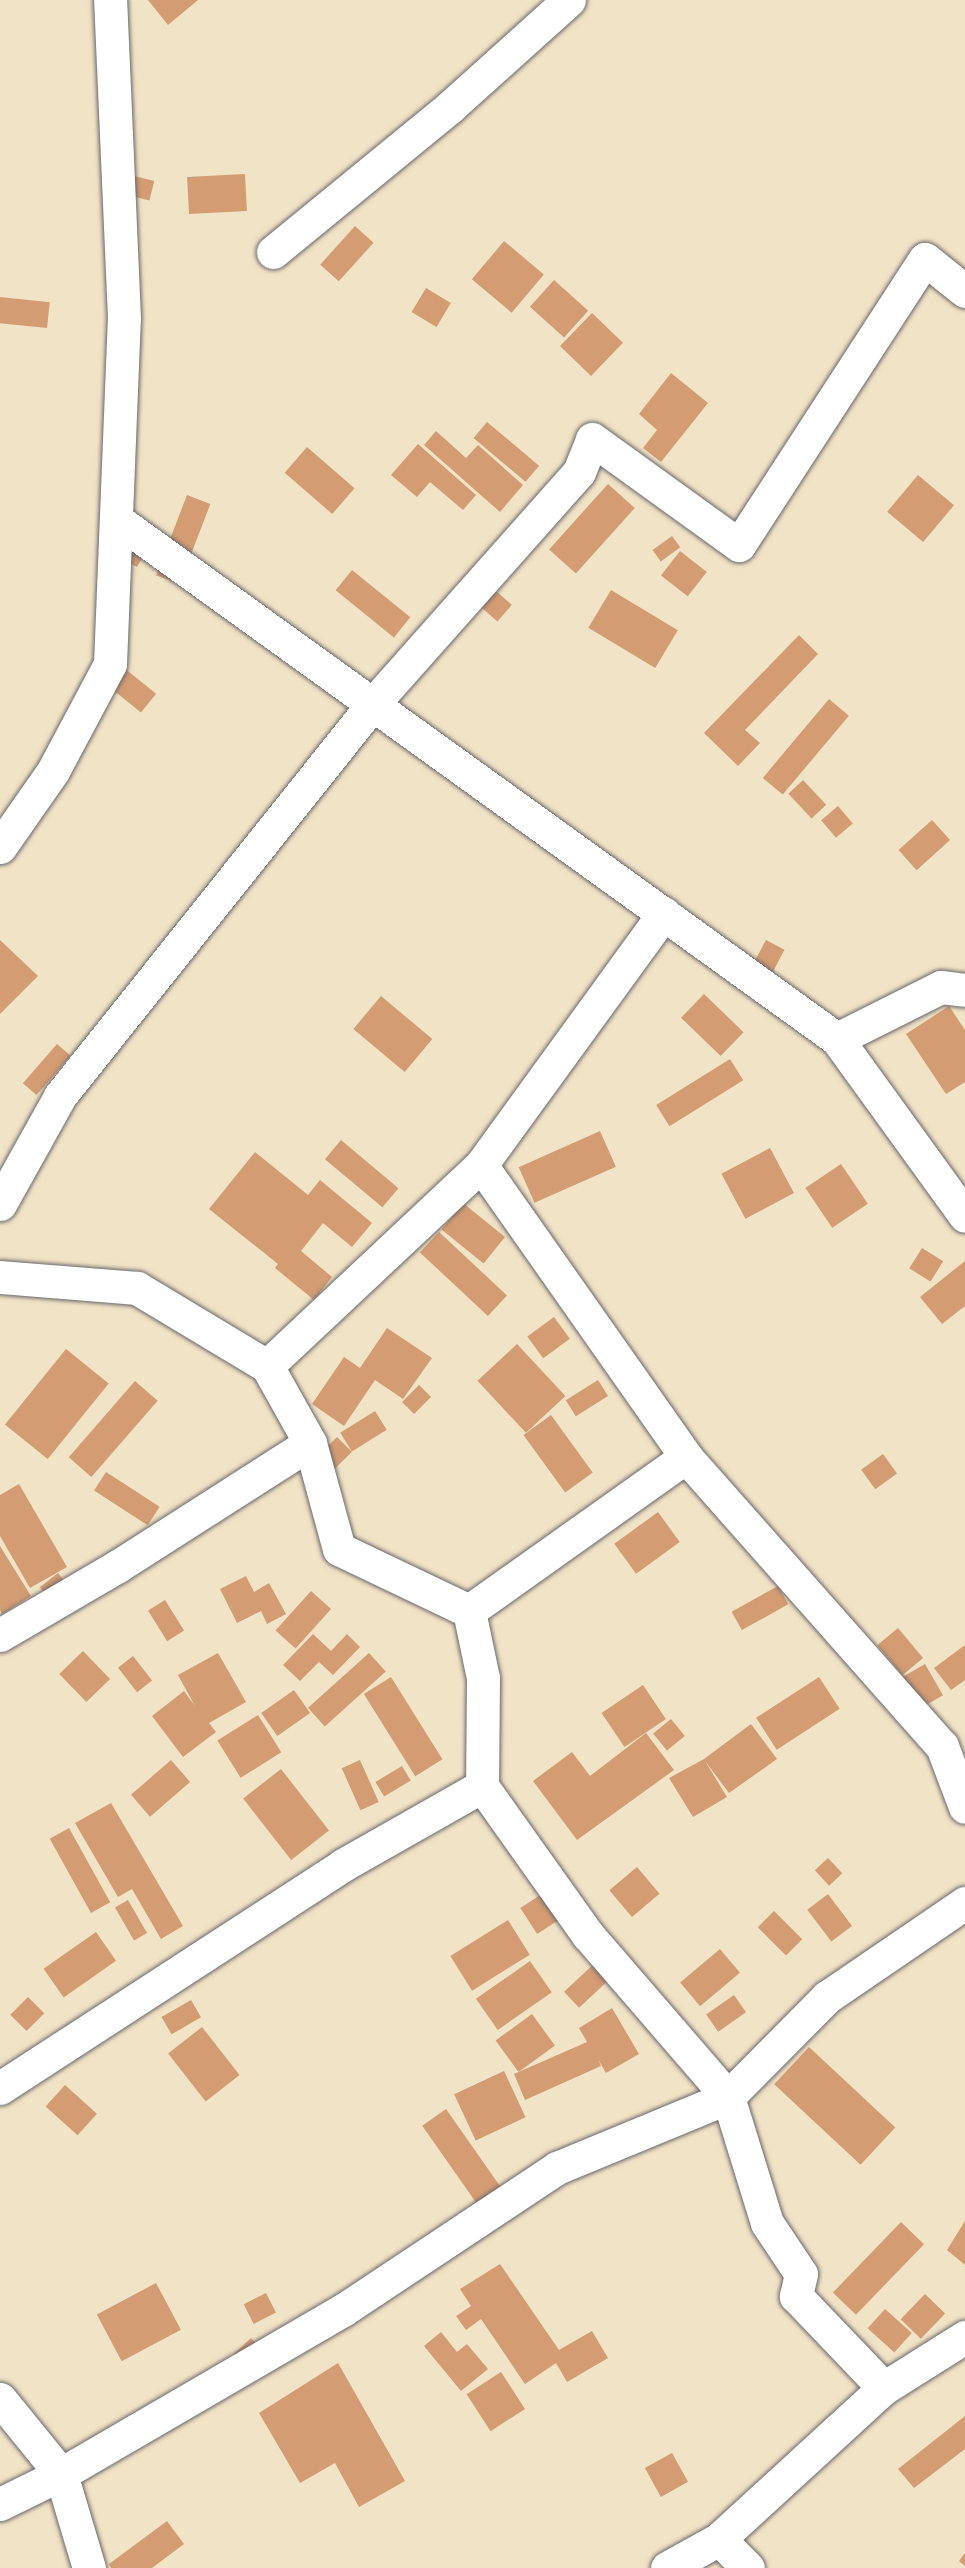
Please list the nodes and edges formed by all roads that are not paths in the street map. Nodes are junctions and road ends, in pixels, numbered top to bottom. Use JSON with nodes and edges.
{"nodes":[{"id":1,"x":110,"y":0,"type":"edge"},
{"id":2,"x":569,"y":0,"type":"edge"},
{"id":3,"x":273,"y":252,"type":"dead end"},
{"id":4,"x":965,"y":291,"type":"edge"},
{"id":5,"x":117,"y":520,"type":"junction"},
{"id":6,"x":372,"y":705,"type":"junction"},
{"id":7,"x":0,"y":847,"type":"edge"},
{"id":8,"x":664,"y":913,"type":"junction"},
{"id":9,"x":965,"y":990,"type":"edge"},
{"id":10,"x":837,"y":1039,"type":"junction"},
{"id":11,"x":481,"y":1165,"type":"junction"},
{"id":12,"x":0,"y":1204,"type":"edge"},
{"id":13,"x":965,"y":1216,"type":"edge"},
{"id":14,"x":0,"y":1277,"type":"edge"},
{"id":15,"x":267,"y":1366,"type":"junction"},
{"id":16,"x":310,"y":1443,"type":"junction"},
{"id":17,"x":686,"y":1457,"type":"junction"},
{"id":18,"x":469,"y":1611,"type":"junction"},
{"id":19,"x":0,"y":1635,"type":"edge"},
{"id":20,"x":954,"y":1737,"type":"edge"},
{"id":21,"x":482,"y":1786,"type":"junction"},
{"id":22,"x":965,"y":1807,"type":"edge"},
{"id":23,"x":965,"y":1904,"type":"edge"},
{"id":24,"x":0,"y":2088,"type":"edge"},
{"id":25,"x":728,"y":2097,"type":"junction"},
{"id":26,"x":965,"y":2337,"type":"edge"},
{"id":27,"x":884,"y":2388,"type":"junction"},
{"id":28,"x":0,"y":2399,"type":"edge"},
{"id":29,"x":61,"y":2474,"type":"junction"},
{"id":30,"x":0,"y":2504,"type":"edge"},
{"id":31,"x":719,"y":2539,"type":"junction"},
{"id":32,"x":89,"y":2568,"type":"edge"},
{"id":33,"x":668,"y":2568,"type":"edge"},
{"id":34,"x":748,"y":2568,"type":"edge"}],
"edges":[{"from":1,"to":5,"type":"street"},
{"from":2,"to":3,"type":"street"},
{"from":4,"to":6,"type":"street"},
{"from":5,"to":6,"type":"street"},
{"from":5,"to":7,"type":"street"},
{"from":6,"to":8,"type":"street"},
{"from":6,"to":12,"type":"street"},
{"from":8,"to":10,"type":"street"},
{"from":8,"to":11,"type":"street"},
{"from":9,"to":10,"type":"street"},
{"from":10,"to":13,"type":"street"},
{"from":11,"to":15,"type":"street"},
{"from":11,"to":17,"type":"street"},
{"from":14,"to":15,"type":"street"},
{"from":15,"to":16,"type":"street"},
{"from":16,"to":18,"type":"street"},
{"from":16,"to":19,"type":"street"},
{"from":17,"to":18,"type":"street"},
{"from":17,"to":20,"type":"street"},
{"from":18,"to":21,"type":"street"},
{"from":20,"to":22,"type":"street"},
{"from":21,"to":24,"type":"street"},
{"from":21,"to":25,"type":"street"},
{"from":23,"to":25,"type":"street"},
{"from":25,"to":27,"type":"street"},
{"from":25,"to":29,"type":"street"},
{"from":26,"to":27,"type":"street"},
{"from":27,"to":31,"type":"street"},
{"from":28,"to":29,"type":"street"},
{"from":29,"to":30,"type":"street"},
{"from":29,"to":32,"type":"street"},
{"from":31,"to":33,"type":"street"},
{"from":31,"to":34,"type":"street"}]}
